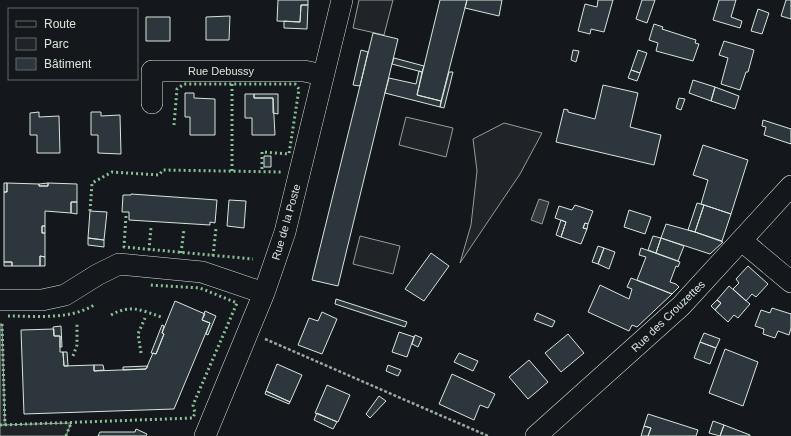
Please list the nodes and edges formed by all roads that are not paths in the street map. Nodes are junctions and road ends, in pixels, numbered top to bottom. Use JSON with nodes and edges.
{"nodes":[{"id":1,"x":342,"y":0,"type":"edge"},
{"id":2,"x":323,"y":75,"type":"junction"},
{"id":3,"x":152,"y":103,"type":"dead end"},
{"id":4,"x":791,"y":186,"type":"edge"},
{"id":5,"x":742,"y":241,"type":"junction"},
{"id":6,"x":791,"y":282,"type":"edge"},
{"id":7,"x":264,"y":293,"type":"junction"},
{"id":8,"x":0,"y":300,"type":"edge"},
{"id":9,"x":204,"y":436,"type":"edge"},
{"id":10,"x":536,"y":436,"type":"edge"}],
"edges":[{"from":1,"to":2,"type":"street","name":"Rue de la Poste"},
{"from":2,"to":3,"type":"street","name":"Rue Debussy"},
{"from":2,"to":7,"type":"street","name":"Rue de la Poste"},
{"from":4,"to":5,"type":"street","name":"Rue des Crouzettes"},
{"from":5,"to":6,"type":"street"},
{"from":5,"to":10,"type":"street","name":"Rue des Crouzettes"},
{"from":7,"to":8,"type":"street"},
{"from":7,"to":9,"type":"street","name":"Rue de la Poste"}]}
